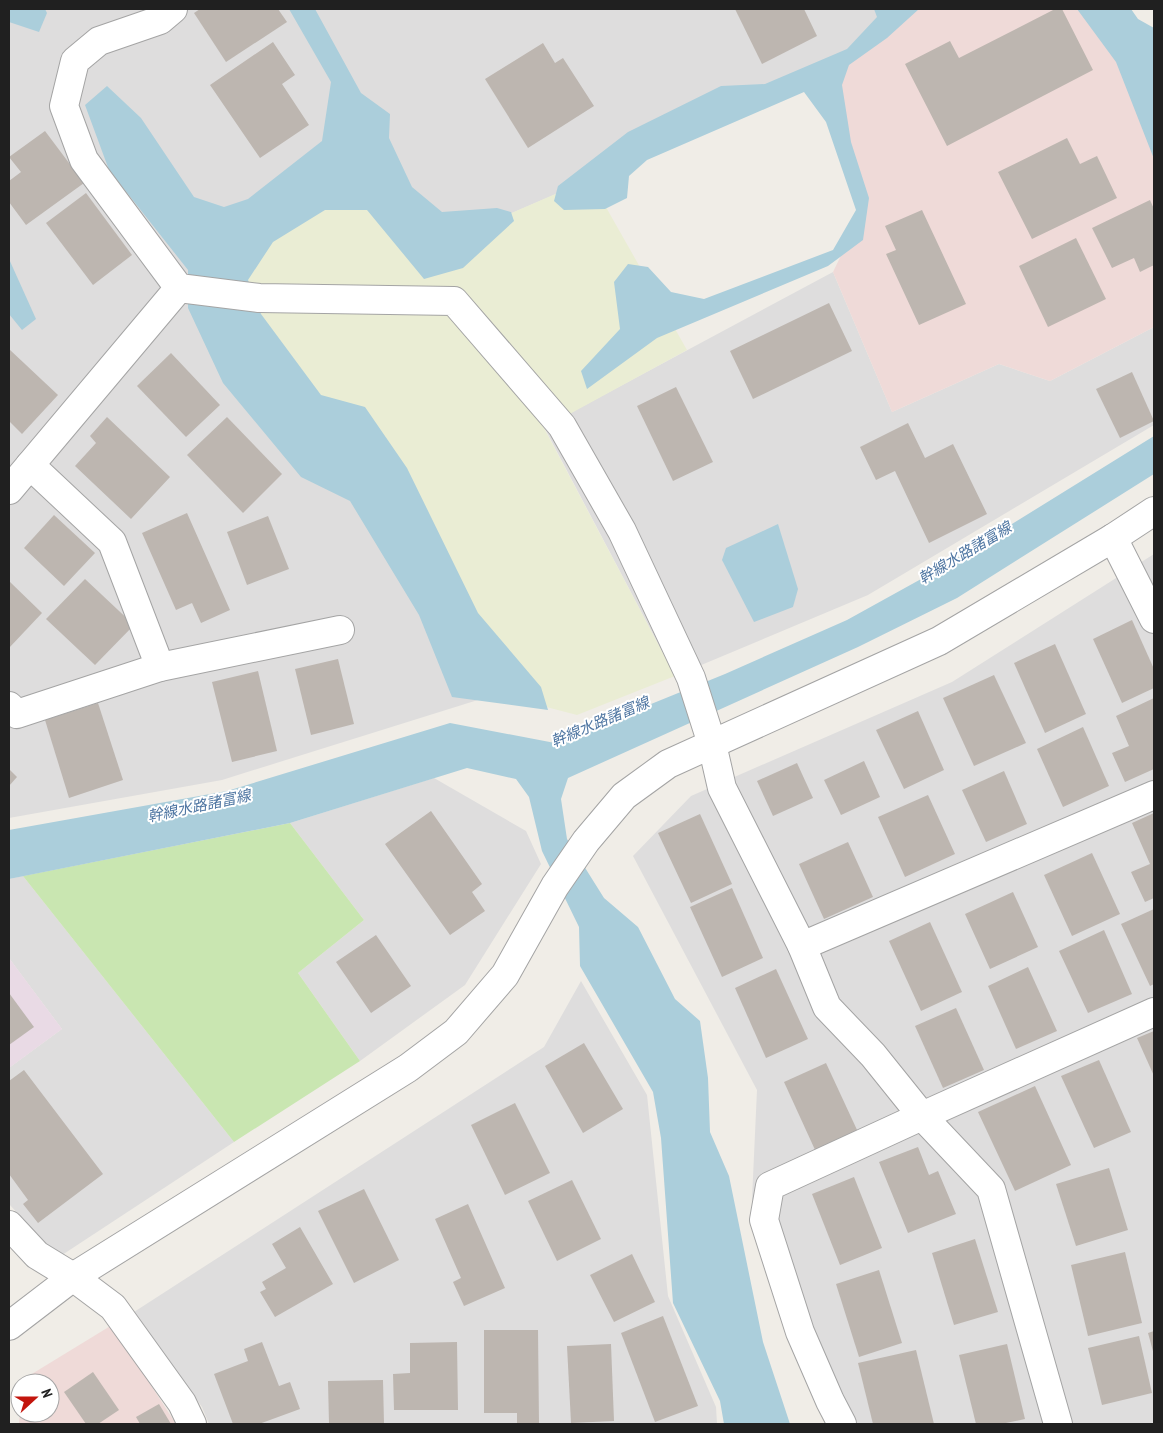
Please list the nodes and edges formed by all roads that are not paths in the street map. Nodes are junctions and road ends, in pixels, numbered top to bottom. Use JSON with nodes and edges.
{"nodes":[{"id":1,"x":173,"y":9,"type":"edge"},
{"id":2,"x":179,"y":288,"type":"junction"},
{"id":3,"x":30,"y":465,"type":"junction"},
{"id":4,"x":9,"y":490,"type":"edge"},
{"id":5,"x":1154,"y":510,"type":"edge"},
{"id":6,"x":1113,"y":538,"type":"junction"},
{"id":7,"x":1154,"y":619,"type":"edge"},
{"id":8,"x":340,"y":630,"type":"dead end"},
{"id":9,"x":160,"y":667,"type":"junction"},
{"id":10,"x":9,"y":706,"type":"edge"},
{"id":11,"x":712,"y":744,"type":"junction"},
{"id":12,"x":1154,"y":795,"type":"edge"},
{"id":13,"x":802,"y":946,"type":"junction"},
{"id":14,"x":1154,"y":1012,"type":"edge"},
{"id":15,"x":922,"y":1116,"type":"junction"},
{"id":16,"x":9,"y":1225,"type":"edge"},
{"id":17,"x":73,"y":1277,"type":"junction"},
{"id":18,"x":9,"y":1326,"type":"edge"},
{"id":19,"x":192,"y":1424,"type":"edge"},
{"id":20,"x":842,"y":1424,"type":"edge"},
{"id":21,"x":1058,"y":1424,"type":"edge"}],
"edges":[{"from":1,"to":2,"type":"street"},
{"from":2,"to":3,"type":"street"},
{"from":2,"to":11,"type":"street"},
{"from":3,"to":4,"type":"street"},
{"from":3,"to":9,"type":"street"},
{"from":5,"to":6,"type":"street"},
{"from":6,"to":7,"type":"street"},
{"from":6,"to":11,"type":"street"},
{"from":8,"to":9,"type":"street"},
{"from":9,"to":10,"type":"street"},
{"from":11,"to":13,"type":"street"},
{"from":11,"to":17,"type":"street"},
{"from":12,"to":13,"type":"street"},
{"from":13,"to":15,"type":"street"},
{"from":14,"to":15,"type":"street"},
{"from":15,"to":20,"type":"street"},
{"from":15,"to":21,"type":"street"},
{"from":16,"to":17,"type":"street"},
{"from":17,"to":18,"type":"street"},
{"from":17,"to":19,"type":"street"}]}
